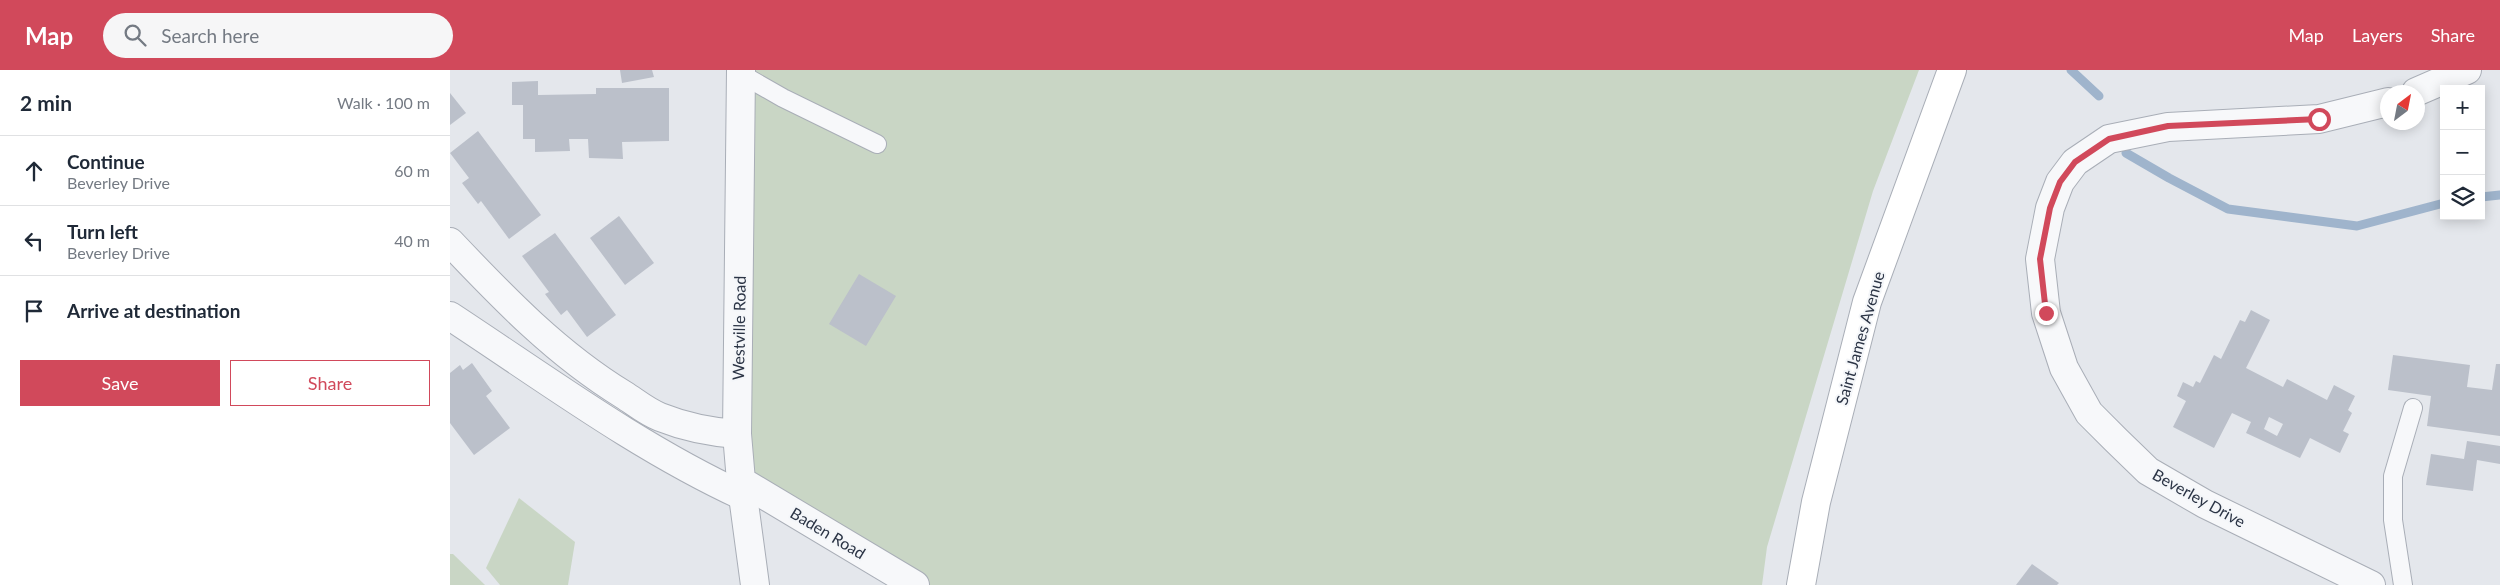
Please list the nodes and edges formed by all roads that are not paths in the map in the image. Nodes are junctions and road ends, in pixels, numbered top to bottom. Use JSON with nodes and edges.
{"nodes":[{"id":1,"x":1952,"y":70,"type":"edge"},
{"id":2,"x":2467,"y":70,"type":"edge"},
{"id":3,"x":741,"y":72,"type":"edge"},
{"id":4,"x":2425,"y":82,"type":"edge"},
{"id":5,"x":2380,"y":104,"type":"edge"},
{"id":6,"x":877,"y":144,"type":"dead end"},
{"id":7,"x":450,"y":242,"type":"edge"},
{"id":8,"x":450,"y":316,"type":"edge"},
{"id":9,"x":2413,"y":408,"type":"dead end"},
{"id":10,"x":737,"y":434,"type":"junction"},
{"id":11,"x":742,"y":488,"type":"junction"},
{"id":12,"x":755,"y":585,"type":"edge"},
{"id":13,"x":916,"y":585,"type":"edge"},
{"id":14,"x":1801,"y":585,"type":"edge"},
{"id":15,"x":2371,"y":585,"type":"edge"},
{"id":16,"x":2404,"y":585,"type":"edge"}],
"edges":[{"from":1,"to":14,"type":"main road","name":"Saint James Avenue"},
{"from":2,"to":4,"type":"street"},
{"from":3,"to":6,"type":"lane"},
{"from":3,"to":10,"type":"street","name":"Westville Road"},
{"from":5,"to":15,"type":"street","name":"Beverley Drive"},
{"from":7,"to":10,"type":"street"},
{"from":8,"to":11,"type":"street","name":"Baden Road"},
{"from":9,"to":16,"type":"lane"},
{"from":10,"to":11,"type":"street","name":"Westville Road"},
{"from":11,"to":12,"type":"street","name":"Westville Road"},
{"from":11,"to":13,"type":"street","name":"Baden Road"}]}
